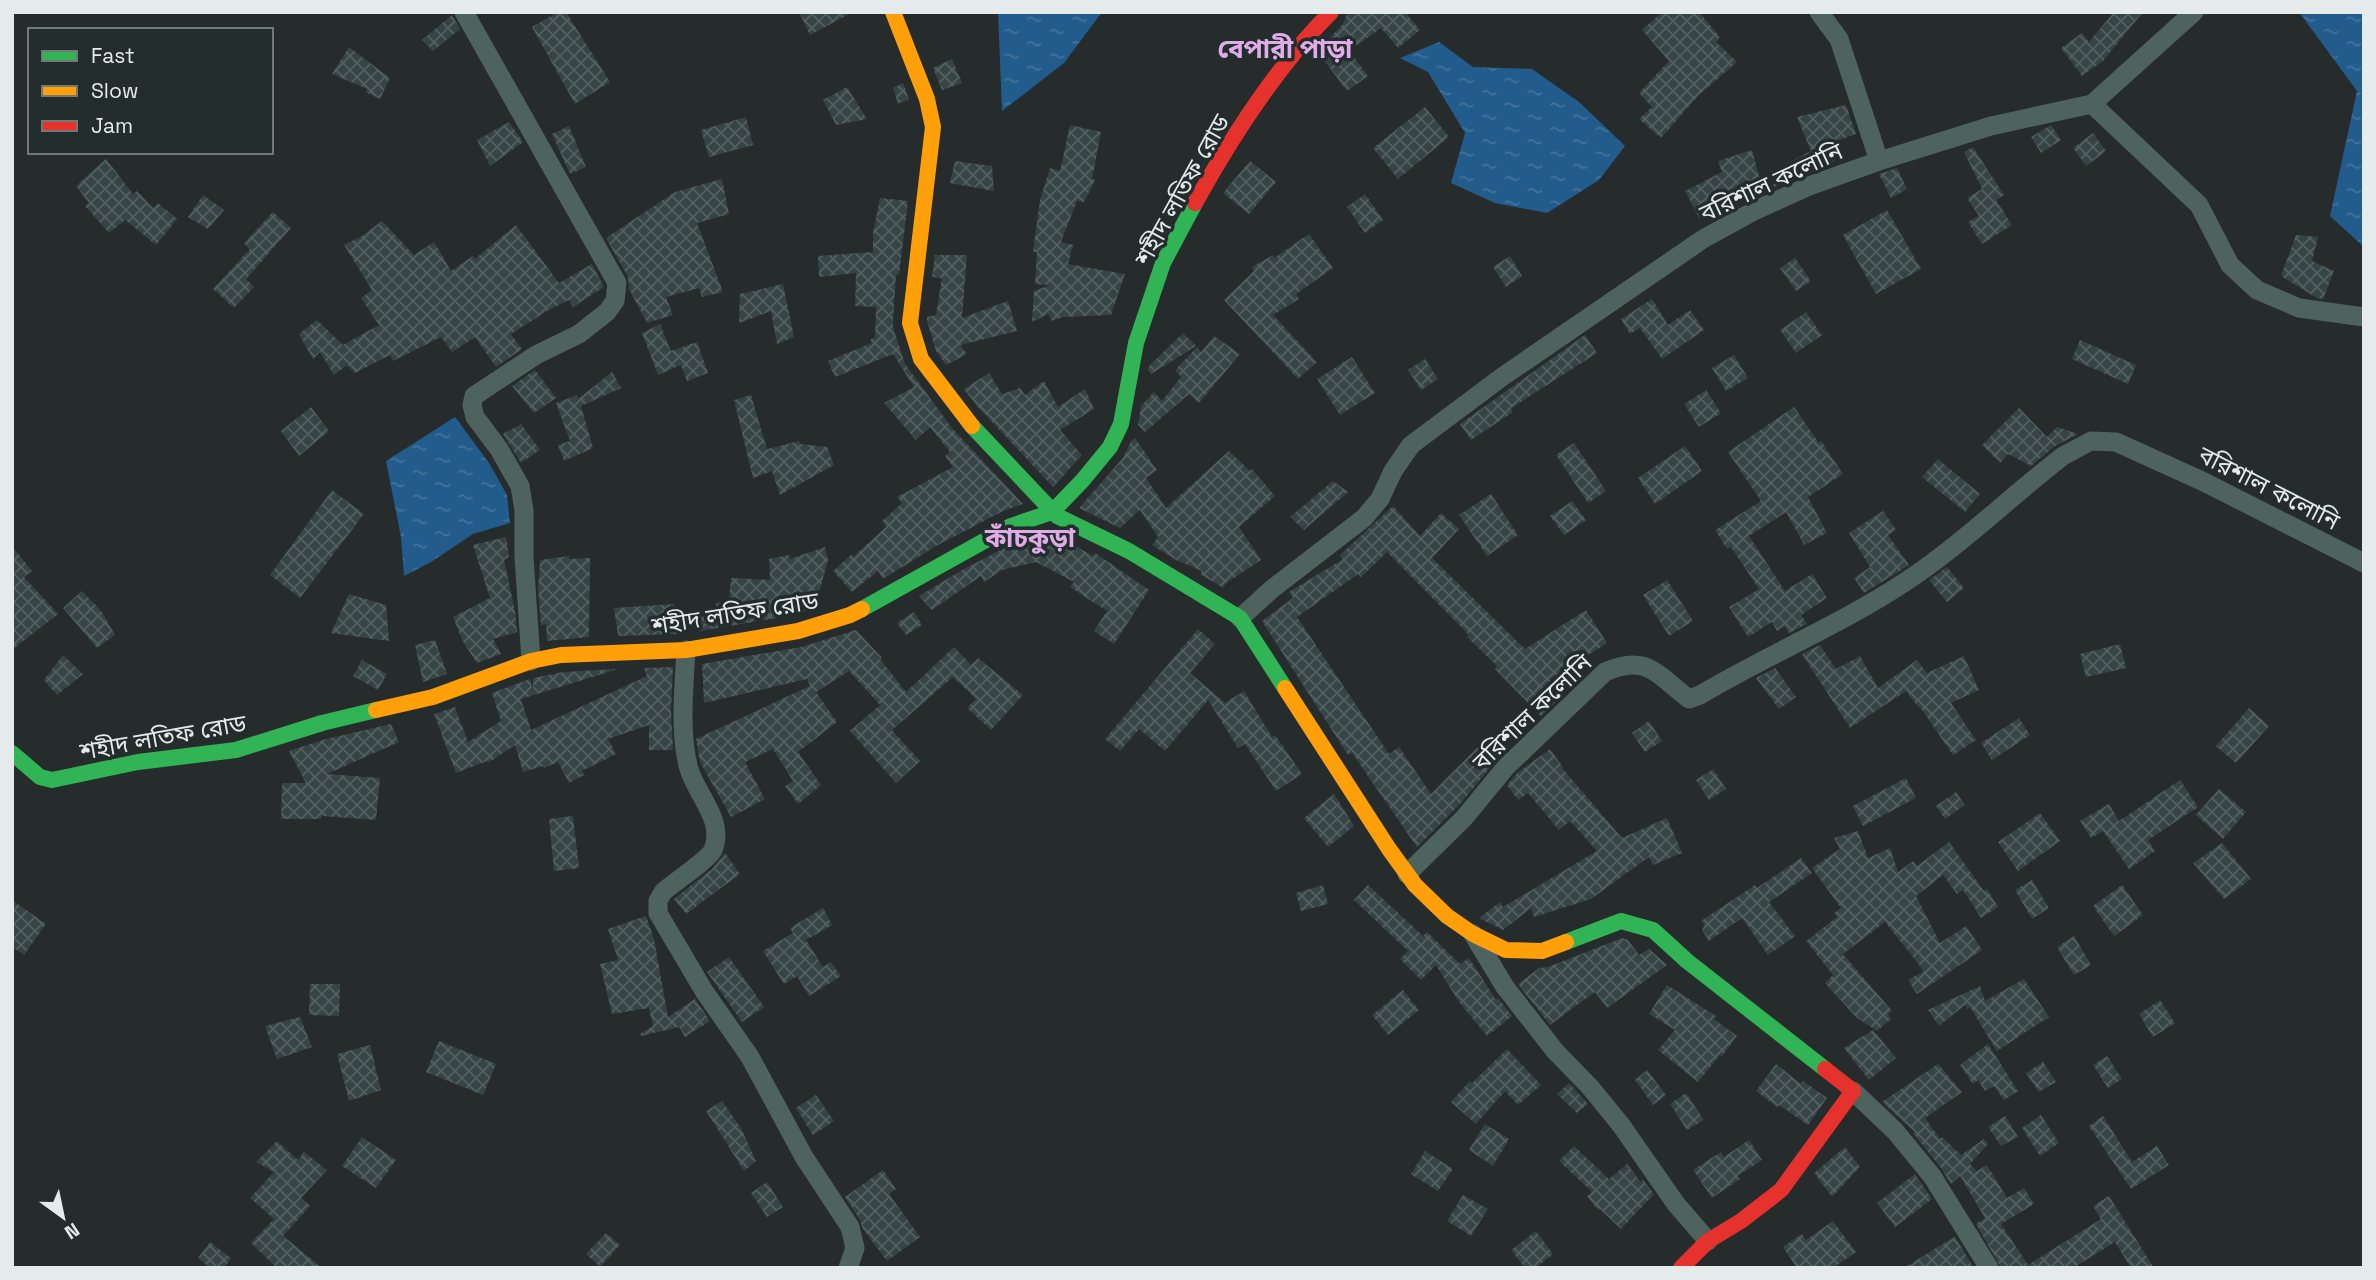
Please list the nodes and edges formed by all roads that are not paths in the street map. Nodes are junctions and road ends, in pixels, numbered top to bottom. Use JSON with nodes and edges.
{"nodes":[{"id":1,"x":464,"y":12,"type":"edge"},
{"id":2,"x":893,"y":12,"type":"edge"},
{"id":3,"x":1331,"y":12,"type":"edge"},
{"id":4,"x":1819,"y":12,"type":"edge"},
{"id":5,"x":2194,"y":12,"type":"edge"},
{"id":6,"x":2092,"y":104,"type":"junction"},
{"id":7,"x":1879,"y":161,"type":"junction"},
{"id":8,"x":2364,"y":317,"type":"edge"},
{"id":9,"x":1052,"y":512,"type":"junction"},
{"id":10,"x":2364,"y":563,"type":"edge"},
{"id":11,"x":1240,"y":618,"type":"junction"},
{"id":12,"x":686,"y":650,"type":"junction"},
{"id":13,"x":531,"y":661,"type":"junction"},
{"id":14,"x":12,"y":753,"type":"edge"},
{"id":15,"x":1407,"y":874,"type":"junction"},
{"id":16,"x":1473,"y":934,"type":"junction"},
{"id":17,"x":1853,"y":1091,"type":"junction"},
{"id":18,"x":1708,"y":1241,"type":"junction"},
{"id":19,"x":848,"y":1268,"type":"edge"},
{"id":20,"x":1681,"y":1268,"type":"edge"},
{"id":21,"x":1989,"y":1268,"type":"edge"}],
"edges":[{"from":1,"to":13,"type":"street"},
{"from":2,"to":9,"type":"street"},
{"from":3,"to":9,"type":"street","name":"শহীদ লতিফ রোড"},
{"from":4,"to":7,"type":"street"},
{"from":5,"to":6,"type":"street"},
{"from":6,"to":7,"type":"street","name":"বরিশাল কলোনি"},
{"from":6,"to":8,"type":"street"},
{"from":7,"to":11,"type":"street","name":"বরিশাল কলোনি"},
{"from":9,"to":11,"type":"street"},
{"from":9,"to":12,"type":"street","name":"শহীদ লতিফ রোড"},
{"from":10,"to":15,"type":"street","name":"বরিশাল কলোনি"},
{"from":11,"to":15,"type":"street"},
{"from":12,"to":13,"type":"street","name":"শহীদ লতিফ রোড"},
{"from":12,"to":19,"type":"street"},
{"from":13,"to":14,"type":"street","name":"শহীদ লতিফ রোড"},
{"from":15,"to":16,"type":"street"},
{"from":16,"to":17,"type":"street"},
{"from":16,"to":18,"type":"street"},
{"from":17,"to":18,"type":"street"},
{"from":17,"to":21,"type":"street"},
{"from":18,"to":20,"type":"street"}]}
